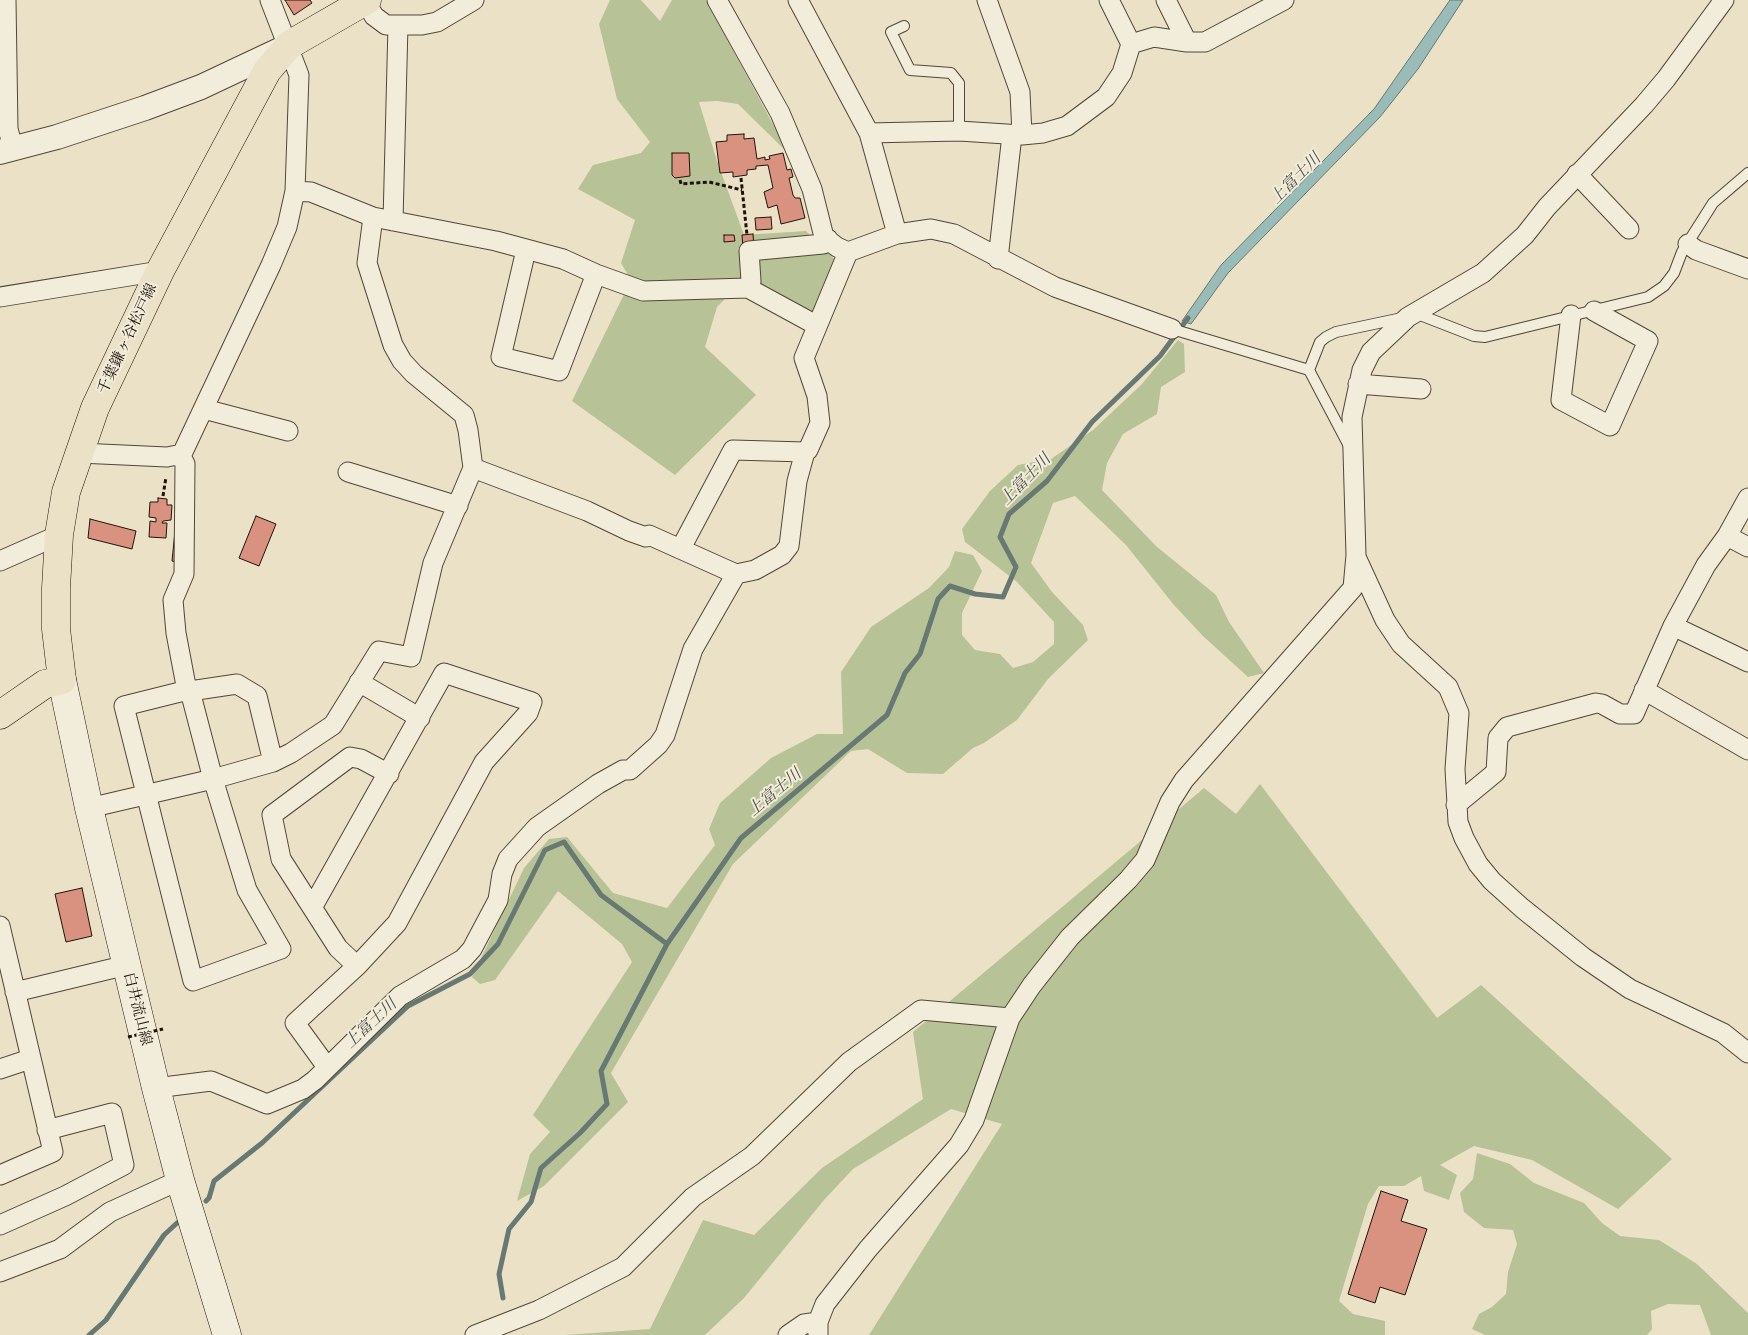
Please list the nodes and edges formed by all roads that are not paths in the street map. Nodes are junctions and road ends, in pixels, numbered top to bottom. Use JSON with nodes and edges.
{"nodes":[{"id":1,"x":6,"y":0,"type":"edge"},
{"id":2,"x":270,"y":0,"type":"edge"},
{"id":3,"x":474,"y":0,"type":"edge"},
{"id":4,"x":717,"y":0,"type":"edge"},
{"id":5,"x":987,"y":0,"type":"edge"},
{"id":6,"x":1109,"y":0,"type":"edge"},
{"id":7,"x":1166,"y":0,"type":"edge"},
{"id":8,"x":1284,"y":0,"type":"edge"},
{"id":9,"x":1724,"y":0,"type":"edge"},
{"id":10,"x":366,"y":1,"type":"edge"},
{"id":11,"x":803,"y":2,"type":"edge"},
{"id":12,"x":398,"y":25,"type":"junction"},
{"id":13,"x":904,"y":26,"type":"dead end"},
{"id":14,"x":1187,"y":42,"type":"junction"},
{"id":15,"x":1131,"y":44,"type":"junction"},
{"id":16,"x":289,"y":45,"type":"junction"},
{"id":17,"x":959,"y":131,"type":"junction"},
{"id":18,"x":869,"y":133,"type":"junction"},
{"id":19,"x":1017,"y":135,"type":"junction"},
{"id":20,"x":6,"y":150,"type":"edge"},
{"id":21,"x":1748,"y":173,"type":"edge"},
{"id":22,"x":1578,"y":174,"type":"junction"},
{"id":23,"x":296,"y":191,"type":"junction"},
{"id":24,"x":373,"y":217,"type":"junction"},
{"id":25,"x":393,"y":221,"type":"junction"},
{"id":26,"x":1628,"y":229,"type":"dead end"},
{"id":27,"x":897,"y":234,"type":"junction"},
{"id":28,"x":828,"y":239,"type":"junction"},
{"id":29,"x":1688,"y":244,"type":"junction"},
{"id":30,"x":526,"y":250,"type":"junction"},
{"id":31,"x":848,"y":252,"type":"junction"},
{"id":32,"x":998,"y":259,"type":"junction"},
{"id":33,"x":1748,"y":269,"type":"edge"},
{"id":34,"x":160,"y":271,"type":"junction"},
{"id":35,"x":596,"y":274,"type":"junction"},
{"id":36,"x":748,"y":288,"type":"junction"},
{"id":37,"x":0,"y":297,"type":"edge"},
{"id":38,"x":1594,"y":311,"type":"junction"},
{"id":39,"x":1412,"y":315,"type":"junction"},
{"id":40,"x":1571,"y":316,"type":"junction"},
{"id":41,"x":816,"y":325,"type":"junction"},
{"id":42,"x":1180,"y":332,"type":"joint"},
{"id":43,"x":1309,"y":370,"type":"junction"},
{"id":44,"x":1358,"y":384,"type":"junction"},
{"id":45,"x":1421,"y":389,"type":"dead end"},
{"id":46,"x":204,"y":410,"type":"junction"},
{"id":47,"x":288,"y":431,"type":"dead end"},
{"id":48,"x":1351,"y":450,"type":"junction"},
{"id":49,"x":805,"y":452,"type":"junction"},
{"id":50,"x":79,"y":453,"type":"junction"},
{"id":51,"x":180,"y":454,"type":"junction"},
{"id":52,"x":473,"y":468,"type":"junction"},
{"id":53,"x":348,"y":472,"type":"dead end"},
{"id":54,"x":1748,"y":498,"type":"edge"},
{"id":55,"x":458,"y":506,"type":"junction"},
{"id":56,"x":59,"y":535,"type":"junction"},
{"id":57,"x":1727,"y":536,"type":"junction"},
{"id":58,"x":1748,"y":546,"type":"edge"},
{"id":59,"x":681,"y":548,"type":"junction"},
{"id":60,"x":1356,"y":555,"type":"junction"},
{"id":61,"x":0,"y":561,"type":"edge"},
{"id":62,"x":736,"y":574,"type":"junction"},
{"id":63,"x":1674,"y":626,"type":"junction"},
{"id":64,"x":1748,"y":662,"type":"edge"},
{"id":65,"x":62,"y":680,"type":"junction"},
{"id":66,"x":360,"y":682,"type":"junction"},
{"id":67,"x":1644,"y":690,"type":"junction"},
{"id":68,"x":189,"y":691,"type":"junction"},
{"id":69,"x":0,"y":715,"type":"edge"},
{"id":70,"x":420,"y":718,"type":"junction"},
{"id":71,"x":1746,"y":743,"type":"edge"},
{"id":72,"x":273,"y":762,"type":"junction"},
{"id":73,"x":389,"y":774,"type":"junction"},
{"id":74,"x":213,"y":779,"type":"junction"},
{"id":75,"x":146,"y":795,"type":"junction"},
{"id":76,"x":1456,"y":805,"type":"junction"},
{"id":77,"x":89,"y":808,"type":"junction"},
{"id":78,"x":313,"y":906,"type":"junction"},
{"id":79,"x":0,"y":926,"type":"edge"},
{"id":80,"x":127,"y":965,"type":"junction"},
{"id":81,"x":357,"y":966,"type":"junction"},
{"id":82,"x":15,"y":992,"type":"junction"},
{"id":83,"x":1010,"y":1018,"type":"junction"},
{"id":84,"x":1748,"y":1053,"type":"edge"},
{"id":85,"x":30,"y":1060,"type":"junction"},
{"id":86,"x":327,"y":1067,"type":"junction"},
{"id":87,"x":0,"y":1069,"type":"edge"},
{"id":88,"x":156,"y":1088,"type":"junction"},
{"id":89,"x":47,"y":1130,"type":"junction"},
{"id":90,"x":0,"y":1175,"type":"edge"},
{"id":91,"x":180,"y":1180,"type":"junction"},
{"id":92,"x":0,"y":1225,"type":"edge"},
{"id":93,"x":0,"y":1272,"type":"edge"},
{"id":94,"x":818,"y":1329,"type":"edge"},
{"id":95,"x":227,"y":1335,"type":"edge"},
{"id":96,"x":475,"y":1335,"type":"edge"},
{"id":97,"x":788,"y":1335,"type":"edge"}],
"edges":[{"from":1,"to":20,"type":"street"},
{"from":2,"to":16,"type":"street"},
{"from":3,"to":12,"type":"street"},
{"from":4,"to":28,"type":"street"},
{"from":5,"to":19,"type":"street"},
{"from":6,"to":15,"type":"street"},
{"from":7,"to":14,"type":"street"},
{"from":8,"to":14,"type":"street"},
{"from":9,"to":22,"type":"street"},
{"from":10,"to":12,"type":"street"},
{"from":10,"to":16,"type":"main road","name":"千葉鎌ヶ谷松戸線"},
{"from":11,"to":18,"type":"street"},
{"from":12,"to":25,"type":"street"},
{"from":13,"to":17,"type":"lane"},
{"from":14,"to":15,"type":"street"},
{"from":15,"to":19,"type":"street"},
{"from":16,"to":20,"type":"street"},
{"from":16,"to":23,"type":"street"},
{"from":16,"to":34,"type":"main road","name":"千葉鎌ヶ谷松戸線"},
{"from":17,"to":18,"type":"street"},
{"from":17,"to":19,"type":"street"},
{"from":18,"to":27,"type":"street"},
{"from":19,"to":32,"type":"street"},
{"from":21,"to":29,"type":"lane"},
{"from":22,"to":26,"type":"street"},
{"from":22,"to":39,"type":"street"},
{"from":23,"to":24,"type":"street"},
{"from":23,"to":46,"type":"street"},
{"from":24,"to":25,"type":"street"},
{"from":24,"to":52,"type":"street"},
{"from":25,"to":30,"type":"street"},
{"from":27,"to":31,"type":"street"},
{"from":27,"to":32,"type":"street"},
{"from":28,"to":31,"type":"street"},
{"from":28,"to":36,"type":"street"},
{"from":29,"to":33,"type":"street"},
{"from":29,"to":38,"type":"lane"},
{"from":30,"to":35,"type":"street"},
{"from":30,"to":35,"type":"street"},
{"from":31,"to":41,"type":"street"},
{"from":32,"to":42,"type":"street"},
{"from":34,"to":37,"type":"street"},
{"from":34,"to":50,"type":"main road","name":"千葉鎌ヶ谷松戸線"},
{"from":35,"to":36,"type":"street"},
{"from":36,"to":41,"type":"street"},
{"from":38,"to":40,"type":"lane"},
{"from":38,"to":40,"type":"street"},
{"from":39,"to":40,"type":"lane"},
{"from":39,"to":43,"type":"lane"},
{"from":39,"to":44,"type":"street"},
{"from":41,"to":49,"type":"street"},
{"from":42,"to":43,"type":"lane"},
{"from":43,"to":48,"type":"lane"},
{"from":44,"to":45,"type":"street"},
{"from":44,"to":48,"type":"street"},
{"from":46,"to":47,"type":"street"},
{"from":46,"to":51,"type":"street"},
{"from":48,"to":60,"type":"street"},
{"from":49,"to":59,"type":"street"},
{"from":49,"to":62,"type":"street"},
{"from":50,"to":51,"type":"street"},
{"from":50,"to":56,"type":"main road","name":"千葉鎌ヶ谷松戸線"},
{"from":51,"to":68,"type":"street"},
{"from":52,"to":55,"type":"street"},
{"from":52,"to":59,"type":"street"},
{"from":53,"to":55,"type":"street"},
{"from":54,"to":57,"type":"street"},
{"from":55,"to":66,"type":"street"},
{"from":56,"to":61,"type":"street"},
{"from":56,"to":65,"type":"main road","name":"千葉鎌ヶ谷松戸線"},
{"from":57,"to":58,"type":"street"},
{"from":57,"to":63,"type":"street"},
{"from":59,"to":62,"type":"street"},
{"from":60,"to":76,"type":"street"},
{"from":60,"to":83,"type":"street"},
{"from":62,"to":86,"type":"street"},
{"from":63,"to":64,"type":"street"},
{"from":63,"to":67,"type":"street"},
{"from":65,"to":69,"type":"main road"},
{"from":65,"to":77,"type":"main road","name":"白井流山線"},
{"from":66,"to":70,"type":"street"},
{"from":66,"to":72,"type":"street"},
{"from":67,"to":71,"type":"street"},
{"from":67,"to":76,"type":"street"},
{"from":68,"to":72,"type":"street"},
{"from":68,"to":74,"type":"street"},
{"from":68,"to":75,"type":"street"},
{"from":70,"to":73,"type":"street"},
{"from":70,"to":81,"type":"street"},
{"from":72,"to":74,"type":"street"},
{"from":73,"to":78,"type":"street"},
{"from":73,"to":78,"type":"street"},
{"from":74,"to":75,"type":"street"},
{"from":74,"to":75,"type":"street"},
{"from":75,"to":77,"type":"street"},
{"from":76,"to":84,"type":"street"},
{"from":77,"to":80,"type":"main road","name":"白井流山線"},
{"from":78,"to":81,"type":"street"},
{"from":79,"to":82,"type":"street"},
{"from":80,"to":82,"type":"street"},
{"from":80,"to":88,"type":"main road","name":"白井流山線"},
{"from":81,"to":86,"type":"street"},
{"from":82,"to":85,"type":"street"},
{"from":83,"to":94,"type":"street"},
{"from":83,"to":96,"type":"street"},
{"from":85,"to":87,"type":"street"},
{"from":85,"to":89,"type":"street"},
{"from":86,"to":88,"type":"street"},
{"from":88,"to":91,"type":"main road","name":"白井流山線"},
{"from":89,"to":90,"type":"street"},
{"from":89,"to":92,"type":"street"},
{"from":91,"to":93,"type":"street"},
{"from":91,"to":95,"type":"main road","name":"白井流山線"},
{"from":94,"to":97,"type":"street"}]}
